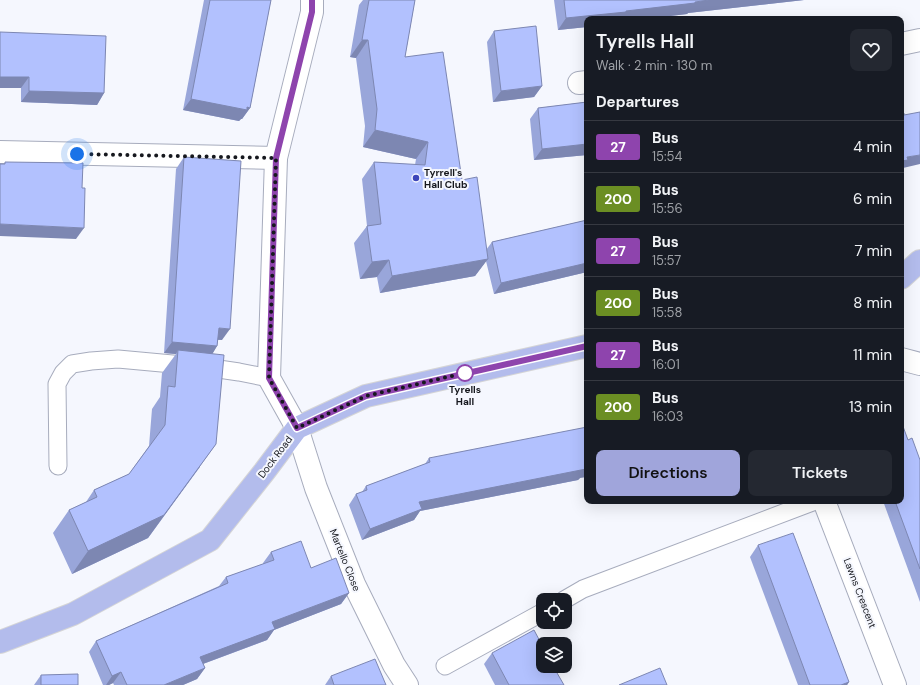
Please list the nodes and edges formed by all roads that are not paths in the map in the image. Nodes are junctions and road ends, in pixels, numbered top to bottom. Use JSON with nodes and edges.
{"nodes":[{"id":1,"x":312,"y":0,"type":"edge"},
{"id":2,"x":920,"y":40,"type":"edge"},
{"id":3,"x":904,"y":43,"type":"edge"},
{"id":4,"x":0,"y":152,"type":"edge"},
{"id":5,"x":276,"y":158,"type":"junction"},
{"id":6,"x":920,"y":261,"type":"edge"},
{"id":7,"x":904,"y":275,"type":"edge"},
{"id":8,"x":584,"y":347,"type":"edge"},
{"id":9,"x":904,"y":360,"type":"edge"},
{"id":10,"x":920,"y":364,"type":"edge"},
{"id":11,"x":269,"y":378,"type":"junction"},
{"id":12,"x":297,"y":428,"type":"junction"},
{"id":13,"x":58,"y":466,"type":"dead end"},
{"id":14,"x":807,"y":504,"type":"edge"},
{"id":15,"x":825,"y":504,"type":"edge"},
{"id":16,"x":572,"y":595,"type":"edge"},
{"id":17,"x":536,"y":616,"type":"edge"},
{"id":18,"x":0,"y":642,"type":"edge"},
{"id":19,"x":445,"y":666,"type":"dead end"},
{"id":20,"x":407,"y":685,"type":"edge"},
{"id":21,"x":895,"y":685,"type":"edge"}],
"edges":[{"from":1,"to":5,"type":"street"},
{"from":2,"to":3,"type":"street"},
{"from":4,"to":5,"type":"street"},
{"from":5,"to":11,"type":"street"},
{"from":6,"to":7,"type":"main road"},
{"from":8,"to":12,"type":"main road","name":"Dock Road"},
{"from":9,"to":10,"type":"street"},
{"from":11,"to":12,"type":"street","name":"Martello Close"},
{"from":11,"to":13,"type":"lane"},
{"from":12,"to":18,"type":"main road","name":"Dock Road"},
{"from":12,"to":20,"type":"street","name":"Martello Close"},
{"from":14,"to":16,"type":"lane"},
{"from":15,"to":21,"type":"street","name":"Lawns Crescent"},
{"from":17,"to":19,"type":"lane"}]}
